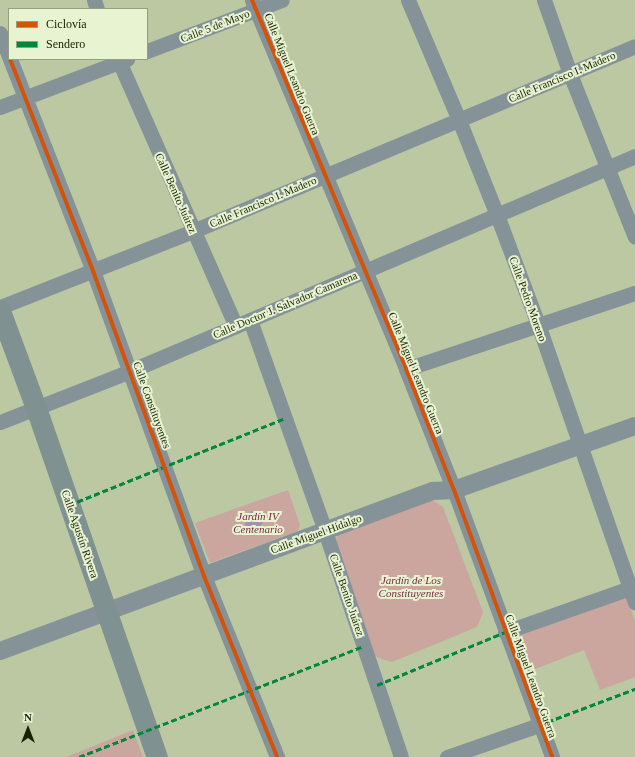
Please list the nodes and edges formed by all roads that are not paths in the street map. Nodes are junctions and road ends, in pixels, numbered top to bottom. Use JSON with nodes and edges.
{"nodes":[{"id":1,"x":282,"y":0,"type":"edge"},
{"id":2,"x":408,"y":0,"type":"edge"},
{"id":3,"x":544,"y":0,"type":"edge"},
{"id":4,"x":254,"y":5,"type":"edge"},
{"id":5,"x":0,"y":32,"type":"edge"},
{"id":6,"x":635,"y":46,"type":"edge"},
{"id":7,"x":148,"y":51,"type":"edge"},
{"id":8,"x":8,"y":53,"type":"edge"},
{"id":9,"x":11,"y":60,"type":"edge"},
{"id":10,"x":121,"y":60,"type":"edge"},
{"id":11,"x":570,"y":74,"type":"junction"},
{"id":12,"x":24,"y":98,"type":"junction"},
{"id":13,"x":0,"y":107,"type":"edge"},
{"id":14,"x":459,"y":120,"type":"junction"},
{"id":15,"x":635,"y":156,"type":"edge"},
{"id":16,"x":608,"y":168,"type":"junction"},
{"id":17,"x":325,"y":176,"type":"junction"},
{"id":18,"x":497,"y":215,"type":"junction"},
{"id":19,"x":193,"y":231,"type":"junction"},
{"id":20,"x":635,"y":236,"type":"edge"},
{"id":21,"x":93,"y":271,"type":"junction"},
{"id":22,"x":364,"y":271,"type":"junction"},
{"id":23,"x":635,"y":293,"type":"edge"},
{"id":24,"x":0,"y":307,"type":"edge"},
{"id":25,"x":0,"y":311,"type":"edge"},
{"id":26,"x":250,"y":320,"type":"junction"},
{"id":27,"x":538,"y":324,"type":"junction"},
{"id":28,"x":236,"y":326,"type":"junction"},
{"id":29,"x":406,"y":368,"type":"junction"},
{"id":30,"x":130,"y":371,"type":"junction"},
{"id":31,"x":36,"y":408,"type":"junction"},
{"id":32,"x":0,"y":422,"type":"edge"},
{"id":33,"x":635,"y":426,"type":"edge"},
{"id":34,"x":580,"y":447,"type":"junction"},
{"id":35,"x":454,"y":490,"type":"junction"},
{"id":36,"x":325,"y":531,"type":"junction"},
{"id":37,"x":204,"y":576,"type":"junction"},
{"id":38,"x":630,"y":588,"type":"junction"},
{"id":39,"x":635,"y":603,"type":"edge"},
{"id":40,"x":107,"y":613,"type":"junction"},
{"id":41,"x":505,"y":632,"type":"junction"},
{"id":42,"x":0,"y":651,"type":"edge"},
{"id":43,"x":539,"y":725,"type":"junction"},
{"id":44,"x":157,"y":757,"type":"edge"},
{"id":45,"x":277,"y":757,"type":"edge"},
{"id":46,"x":401,"y":757,"type":"edge"},
{"id":47,"x":447,"y":757,"type":"edge"},
{"id":48,"x":552,"y":757,"type":"edge"}],
"edges":[{"from":1,"to":4,"type":"street","name":"Calle 5 de Mayo"},
{"from":2,"to":14,"type":"street","name":"Calle Pedro Moreno"},
{"from":3,"to":11,"type":"street"},
{"from":4,"to":7,"type":"street","name":"Calle 5 de Mayo"},
{"from":4,"to":17,"type":"street","name":"Calle Miguel Leandro Guerra"},
{"from":5,"to":8,"type":"street","name":"Calle Constituyentes"},
{"from":6,"to":11,"type":"street","name":"Calle Francisco I. Madero"},
{"from":9,"to":12,"type":"street","name":"Calle Constituyentes"},
{"from":10,"to":12,"type":"street"},
{"from":10,"to":19,"type":"street","name":"Calle Benito Juárez"},
{"from":11,"to":14,"type":"street","name":"Calle Francisco I. Madero"},
{"from":11,"to":16,"type":"street"},
{"from":12,"to":13,"type":"street"},
{"from":12,"to":21,"type":"street","name":"Calle Constituyentes"},
{"from":14,"to":17,"type":"street","name":"Calle Francisco I. Madero"},
{"from":14,"to":18,"type":"street","name":"Calle Pedro Moreno"},
{"from":15,"to":16,"type":"street","name":"Calle Doctor J. Salvador Camarena"},
{"from":16,"to":18,"type":"street","name":"Calle Doctor J. Salvador Camarena"},
{"from":16,"to":20,"type":"street"},
{"from":17,"to":19,"type":"street","name":"Calle Francisco I. Madero"},
{"from":17,"to":22,"type":"street","name":"Calle Miguel Leandro Guerra"},
{"from":18,"to":22,"type":"street","name":"Calle Doctor J. Salvador Camarena"},
{"from":18,"to":27,"type":"street","name":"Calle Pedro Moreno"},
{"from":19,"to":21,"type":"street","name":"Calle Francisco I. Madero"},
{"from":19,"to":28,"type":"street","name":"Calle Benito Juárez"},
{"from":21,"to":24,"type":"street","name":"Calle Francisco I. Madero"},
{"from":21,"to":30,"type":"street","name":"Calle Constituyentes"},
{"from":22,"to":26,"type":"street","name":"Calle Doctor J. Salvador Camarena"},
{"from":22,"to":29,"type":"street","name":"Calle Miguel Leandro Guerra"},
{"from":23,"to":27,"type":"street"},
{"from":25,"to":31,"type":"main road","name":"Calle Agustín Rivera"},
{"from":26,"to":28,"type":"street","name":"Calle Doctor J. Salvador Camarena"},
{"from":26,"to":36,"type":"street","name":"Calle Benito Juárez"},
{"from":27,"to":29,"type":"street"},
{"from":27,"to":34,"type":"street","name":"Calle Pedro Moreno"},
{"from":28,"to":30,"type":"street","name":"Calle Doctor J. Salvador Camarena"},
{"from":29,"to":35,"type":"street","name":"Calle Miguel Leandro Guerra"},
{"from":30,"to":31,"type":"street","name":"Calle Doctor J. Salvador Camarena"},
{"from":30,"to":37,"type":"street","name":"Calle Constituyentes"},
{"from":31,"to":32,"type":"street","name":"Calle Doctor J. Salvador Camarena"},
{"from":31,"to":40,"type":"main road","name":"Calle Agustín Rivera"},
{"from":33,"to":34,"type":"street","name":"Calle Miguel Hidalgo"},
{"from":34,"to":35,"type":"street","name":"Calle Miguel Hidalgo"},
{"from":34,"to":38,"type":"street","name":"Calle Pedro Moreno"},
{"from":35,"to":36,"type":"street","name":"Calle Miguel Hidalgo"},
{"from":35,"to":41,"type":"street","name":"Calle Miguel Leandro Guerra"},
{"from":36,"to":37,"type":"street","name":"Calle Miguel Hidalgo"},
{"from":36,"to":46,"type":"street","name":"Calle Benito Juárez"},
{"from":37,"to":40,"type":"street","name":"Calle Miguel Hidalgo"},
{"from":37,"to":45,"type":"street","name":"Calle Constituyentes"},
{"from":38,"to":39,"type":"street","name":"Calle Pedro Moreno"},
{"from":38,"to":41,"type":"street"},
{"from":40,"to":42,"type":"street","name":"Calle Miguel Hidalgo"},
{"from":40,"to":44,"type":"main road","name":"Calle Agustín Rivera"},
{"from":41,"to":43,"type":"street","name":"Calle Miguel Leandro Guerra"},
{"from":43,"to":47,"type":"street"},
{"from":43,"to":48,"type":"street","name":"Calle Miguel Leandro Guerra"}]}
